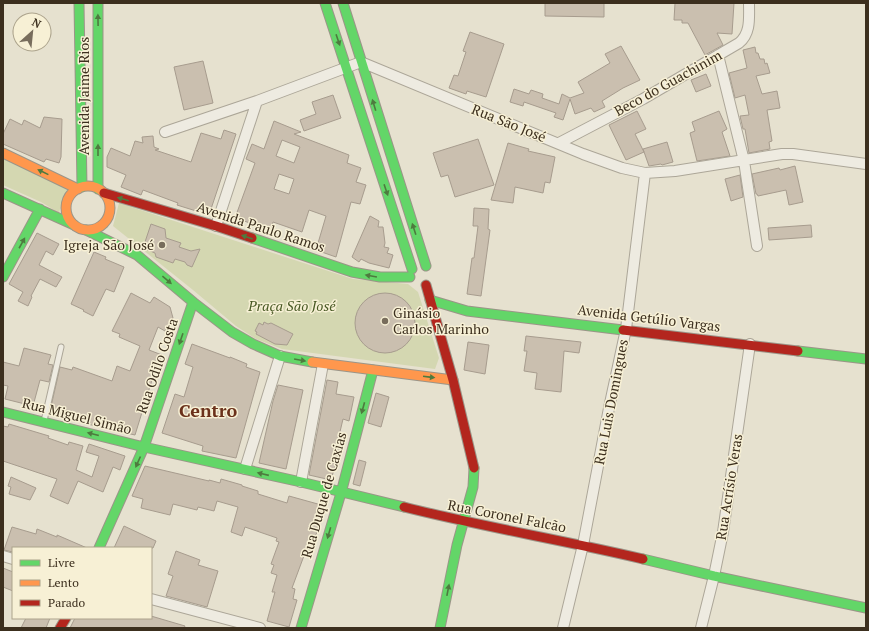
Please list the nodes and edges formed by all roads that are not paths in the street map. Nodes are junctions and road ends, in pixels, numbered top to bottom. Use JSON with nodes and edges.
{"nodes":[{"id":1,"x":79,"y":3,"type":"edge"},
{"id":2,"x":98,"y":3,"type":"edge"},
{"id":3,"x":325,"y":3,"type":"edge"},
{"id":4,"x":343,"y":3,"type":"edge"},
{"id":5,"x":749,"y":3,"type":"edge"},
{"id":6,"x":718,"y":54,"type":"junction"},
{"id":7,"x":361,"y":62,"type":"junction"},
{"id":8,"x":80,"y":67,"type":"junction"},
{"id":9,"x":98,"y":67,"type":"junction"},
{"id":10,"x":347,"y":67,"type":"junction"},
{"id":11,"x":258,"y":101,"type":"junction"},
{"id":12,"x":165,"y":132,"type":"dead end"},
{"id":13,"x":559,"y":143,"type":"junction"},
{"id":14,"x":3,"y":153,"type":"edge"},
{"id":15,"x":744,"y":161,"type":"junction"},
{"id":16,"x":866,"y":164,"type":"edge"},
{"id":17,"x":395,"y":172,"type":"junction"},
{"id":18,"x":646,"y":173,"type":"junction"},
{"id":19,"x":381,"y":176,"type":"junction"},
{"id":20,"x":80,"y":188,"type":"junction"},
{"id":21,"x":101,"y":191,"type":"junction"},
{"id":22,"x":3,"y":193,"type":"edge"},
{"id":23,"x":40,"y":209,"type":"junction"},
{"id":24,"x":74,"y":225,"type":"junction"},
{"id":25,"x":216,"y":226,"type":"junction"},
{"id":26,"x":86,"y":230,"type":"junction"},
{"id":27,"x":757,"y":246,"type":"dead end"},
{"id":28,"x":426,"y":266,"type":"junction"},
{"id":29,"x":411,"y":273,"type":"junction"},
{"id":30,"x":3,"y":277,"type":"edge"},
{"id":31,"x":426,"y":285,"type":"junction"},
{"id":32,"x":430,"y":300,"type":"junction"},
{"id":33,"x":193,"y":302,"type":"junction"},
{"id":34,"x":626,"y":329,"type":"junction"},
{"id":35,"x":750,"y":344,"type":"junction"},
{"id":36,"x":61,"y":347,"type":"dead end"},
{"id":37,"x":280,"y":356,"type":"junction"},
{"id":38,"x":866,"y":359,"type":"edge"},
{"id":39,"x":323,"y":364,"type":"junction"},
{"id":40,"x":373,"y":370,"type":"junction"},
{"id":41,"x":453,"y":380,"type":"junction"},
{"id":42,"x":3,"y":412,"type":"edge"},
{"id":43,"x":44,"y":422,"type":"junction"},
{"id":44,"x":144,"y":447,"type":"junction"},
{"id":45,"x":244,"y":470,"type":"junction"},
{"id":46,"x":301,"y":482,"type":"junction"},
{"id":47,"x":341,"y":493,"type":"junction"},
{"id":48,"x":464,"y":522,"type":"junction"},
{"id":49,"x":583,"y":545,"type":"junction"},
{"id":50,"x":99,"y":547,"type":"edge"},
{"id":51,"x":714,"y":576,"type":"junction"},
{"id":52,"x":152,"y":599,"type":"edge"},
{"id":53,"x":866,"y":608,"type":"edge"},
{"id":54,"x":65,"y":619,"type":"edge"},
{"id":55,"x":60,"y":628,"type":"edge"},
{"id":56,"x":260,"y":628,"type":"edge"},
{"id":57,"x":301,"y":628,"type":"edge"},
{"id":58,"x":440,"y":628,"type":"edge"},
{"id":59,"x":563,"y":628,"type":"edge"},
{"id":60,"x":701,"y":628,"type":"edge"}],
"edges":[{"from":1,"to":8,"type":"street","name":"Avenida Jaime Rios"},
{"from":9,"to":2,"type":"street","name":"Avenida Jaime Rios","one_way":true},
{"from":3,"to":10,"type":"street","one_way":true},
{"from":4,"to":7,"type":"street"},
{"from":5,"to":6,"type":"street","name":"Beco do Guachinim"},
{"from":6,"to":13,"type":"street","name":"Beco do Guachinim"},
{"from":6,"to":15,"type":"street"},
{"from":7,"to":10,"type":"street"},
{"from":7,"to":13,"type":"street","name":"Rua São José"},
{"from":17,"to":7,"type":"street","one_way":true},
{"from":8,"to":9,"type":"street"},
{"from":8,"to":20,"type":"street","name":"Avenida Jaime Rios"},
{"from":21,"to":9,"type":"street","name":"Avenida Jaime Rios","one_way":true},
{"from":10,"to":11,"type":"street"},
{"from":10,"to":19,"type":"street"},
{"from":11,"to":12,"type":"street"},
{"from":11,"to":25,"type":"street"},
{"from":13,"to":18,"type":"street","name":"Rua São José"},
{"from":20,"to":14,"type":"street","one_way":true},
{"from":15,"to":16,"type":"street","name":"Rua São José"},
{"from":15,"to":18,"type":"street","name":"Rua São José"},
{"from":15,"to":27,"type":"street"},
{"from":17,"to":19,"type":"street"},
{"from":28,"to":17,"type":"street","one_way":true},
{"from":18,"to":34,"type":"street","name":"Rua Luis Domingues"},
{"from":19,"to":29,"type":"street","one_way":true},
{"from":20,"to":21,"type":"street"},
{"from":20,"to":24,"type":"street"},
{"from":25,"to":21,"type":"street","name":"Avenida Paulo Ramos","one_way":true},
{"from":21,"to":26,"type":"street"},
{"from":22,"to":23,"type":"street"},
{"from":23,"to":24,"type":"street"},
{"from":30,"to":23,"type":"street","one_way":true},
{"from":24,"to":26,"type":"street"},
{"from":29,"to":25,"type":"street","name":"Avenida Paulo Ramos","one_way":true},
{"from":26,"to":33,"type":"street","one_way":true},
{"from":28,"to":29,"type":"street"},
{"from":28,"to":31,"type":"street"},
{"from":29,"to":31,"type":"street"},
{"from":31,"to":32,"type":"street"},
{"from":32,"to":34,"type":"street","name":"Avenida Getúlio Vargas"},
{"from":32,"to":41,"type":"street"},
{"from":33,"to":37,"type":"street"},
{"from":33,"to":44,"type":"street","name":"Rua Odilo Costa","one_way":true},
{"from":34,"to":35,"type":"street","name":"Avenida Getúlio Vargas"},
{"from":34,"to":49,"type":"street","name":"Rua Luis Domingues"},
{"from":35,"to":38,"type":"street","name":"Avenida Getúlio Vargas"},
{"from":35,"to":51,"type":"street","name":"Rua Acrísio Veras"},
{"from":36,"to":43,"type":"lane"},
{"from":37,"to":39,"type":"street","one_way":true},
{"from":37,"to":45,"type":"street"},
{"from":39,"to":40,"type":"street"},
{"from":39,"to":46,"type":"street"},
{"from":40,"to":41,"type":"street","one_way":true},
{"from":40,"to":47,"type":"street","name":"Rua Duque de Caxias","one_way":true},
{"from":41,"to":48,"type":"street"},
{"from":42,"to":43,"type":"street","name":"Rua Miguel Simão"},
{"from":44,"to":43,"type":"street","name":"Rua Miguel Simão","one_way":true},
{"from":44,"to":45,"type":"street","name":"Rua Coronel Falcão"},
{"from":44,"to":50,"type":"street","name":"Rua Odilo Costa","one_way":true},
{"from":46,"to":45,"type":"street","name":"Rua Coronel Falcão","one_way":true},
{"from":46,"to":47,"type":"street","name":"Rua Coronel Falcão"},
{"from":47,"to":48,"type":"street","name":"Rua Coronel Falcão"},
{"from":47,"to":57,"type":"street","name":"Rua Duque de Caxias","one_way":true},
{"from":48,"to":49,"type":"street","name":"Rua Coronel Falcão"},
{"from":58,"to":48,"type":"street","one_way":true},
{"from":49,"to":51,"type":"street","name":"Rua Coronel Falcão"},
{"from":49,"to":59,"type":"street","name":"Rua Luis Domingues"},
{"from":51,"to":53,"type":"street","name":"Rua Coronel Falcão"},
{"from":51,"to":60,"type":"street","name":"Rua Acrísio Veras"},
{"from":52,"to":56,"type":"street"},
{"from":54,"to":55,"type":"street"}]}
